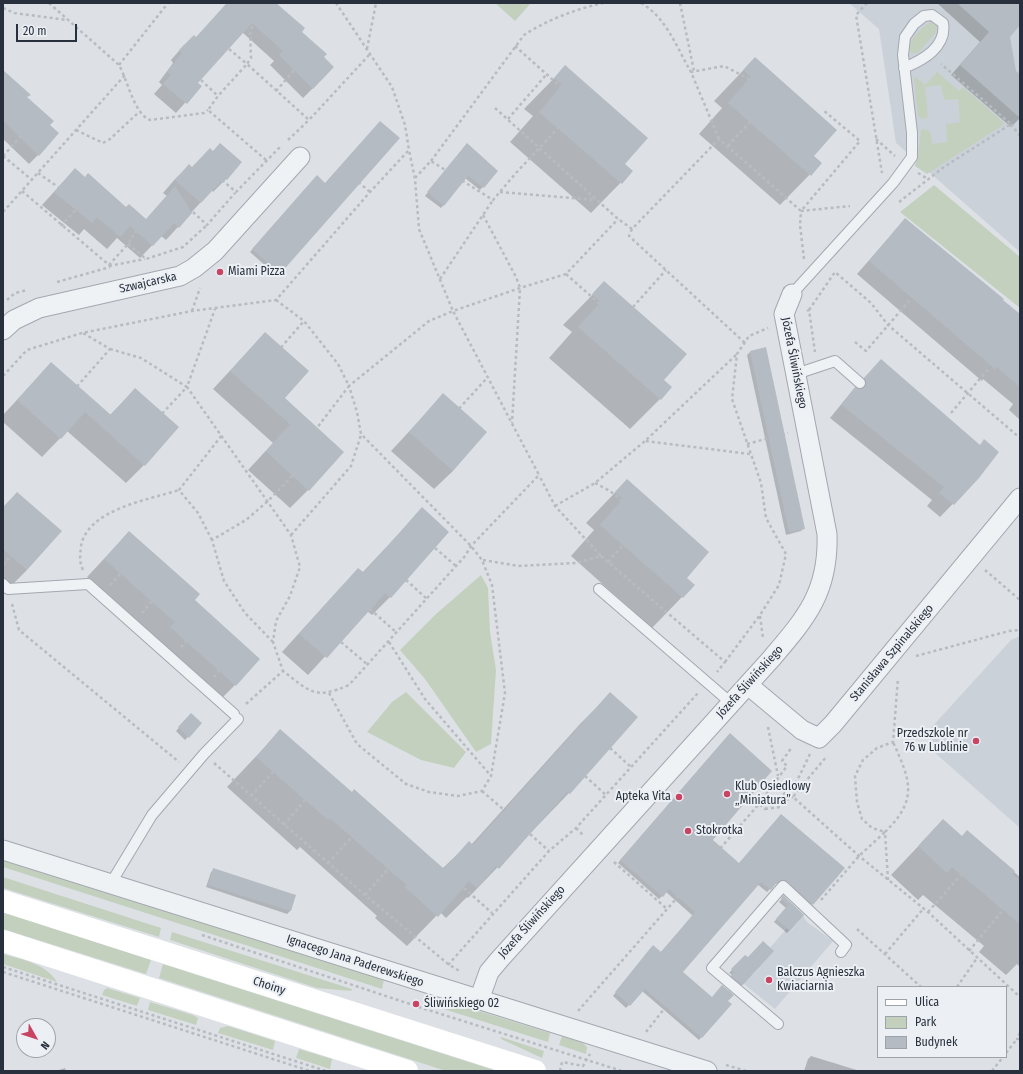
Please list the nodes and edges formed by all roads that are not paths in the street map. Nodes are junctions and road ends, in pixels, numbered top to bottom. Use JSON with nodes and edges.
{"nodes":[{"id":1,"x":904,"y":68,"type":"junction"},
{"id":2,"x":300,"y":157,"type":"dead end"},
{"id":3,"x":792,"y":294,"type":"joint"},
{"id":4,"x":3,"y":330,"type":"edge"},
{"id":5,"x":796,"y":374,"type":"junction"},
{"id":6,"x":860,"y":383,"type":"dead end"},
{"id":7,"x":1020,"y":498,"type":"edge"},
{"id":8,"x":6,"y":587,"type":"edge"},
{"id":9,"x":599,"y":589,"type":"dead end"},
{"id":10,"x":748,"y":686,"type":"junction"},
{"id":11,"x":731,"y":703,"type":"junction"},
{"id":12,"x":3,"y":850,"type":"edge"},
{"id":13,"x":111,"y":883,"type":"junction"},
{"id":14,"x":3,"y":900,"type":"edge"},
{"id":15,"x":3,"y":941,"type":"edge"},
{"id":16,"x":841,"y":952,"type":"dead end"},
{"id":17,"x":481,"y":993,"type":"junction"},
{"id":18,"x":778,"y":1024,"type":"dead end"},
{"id":19,"x":407,"y":1071,"type":"edge"},
{"id":20,"x":535,"y":1071,"type":"edge"},
{"id":21,"x":707,"y":1071,"type":"edge"}],
"edges":[{"from":1,"to":1,"type":"lane"},
{"from":1,"to":3,"type":"lane"},
{"from":2,"to":4,"type":"street","name":"Szwajcarska"},
{"from":3,"to":5,"type":"street","name":"Józefa Śliwińskiego"},
{"from":5,"to":6,"type":"lane"},
{"from":5,"to":10,"type":"street","name":"Józefa Śliwińskiego"},
{"from":7,"to":10,"type":"street","name":"Stanisława Szpinalskiego"},
{"from":8,"to":13,"type":"lane"},
{"from":9,"to":11,"type":"lane"},
{"from":10,"to":11,"type":"street","name":"Józefa Śliwińskiego"},
{"from":11,"to":17,"type":"street","name":"Józefa Śliwińskiego"},
{"from":12,"to":13,"type":"street","name":"Ignacego Jana Paderewskiego"},
{"from":13,"to":17,"type":"street","name":"Ignacego Jana Paderewskiego"},
{"from":14,"to":20,"type":"street","name":"Choiny"},
{"from":15,"to":19,"type":"street"},
{"from":16,"to":18,"type":"lane"},
{"from":17,"to":21,"type":"street","name":"Ignacego Jana Paderewskiego"}]}
